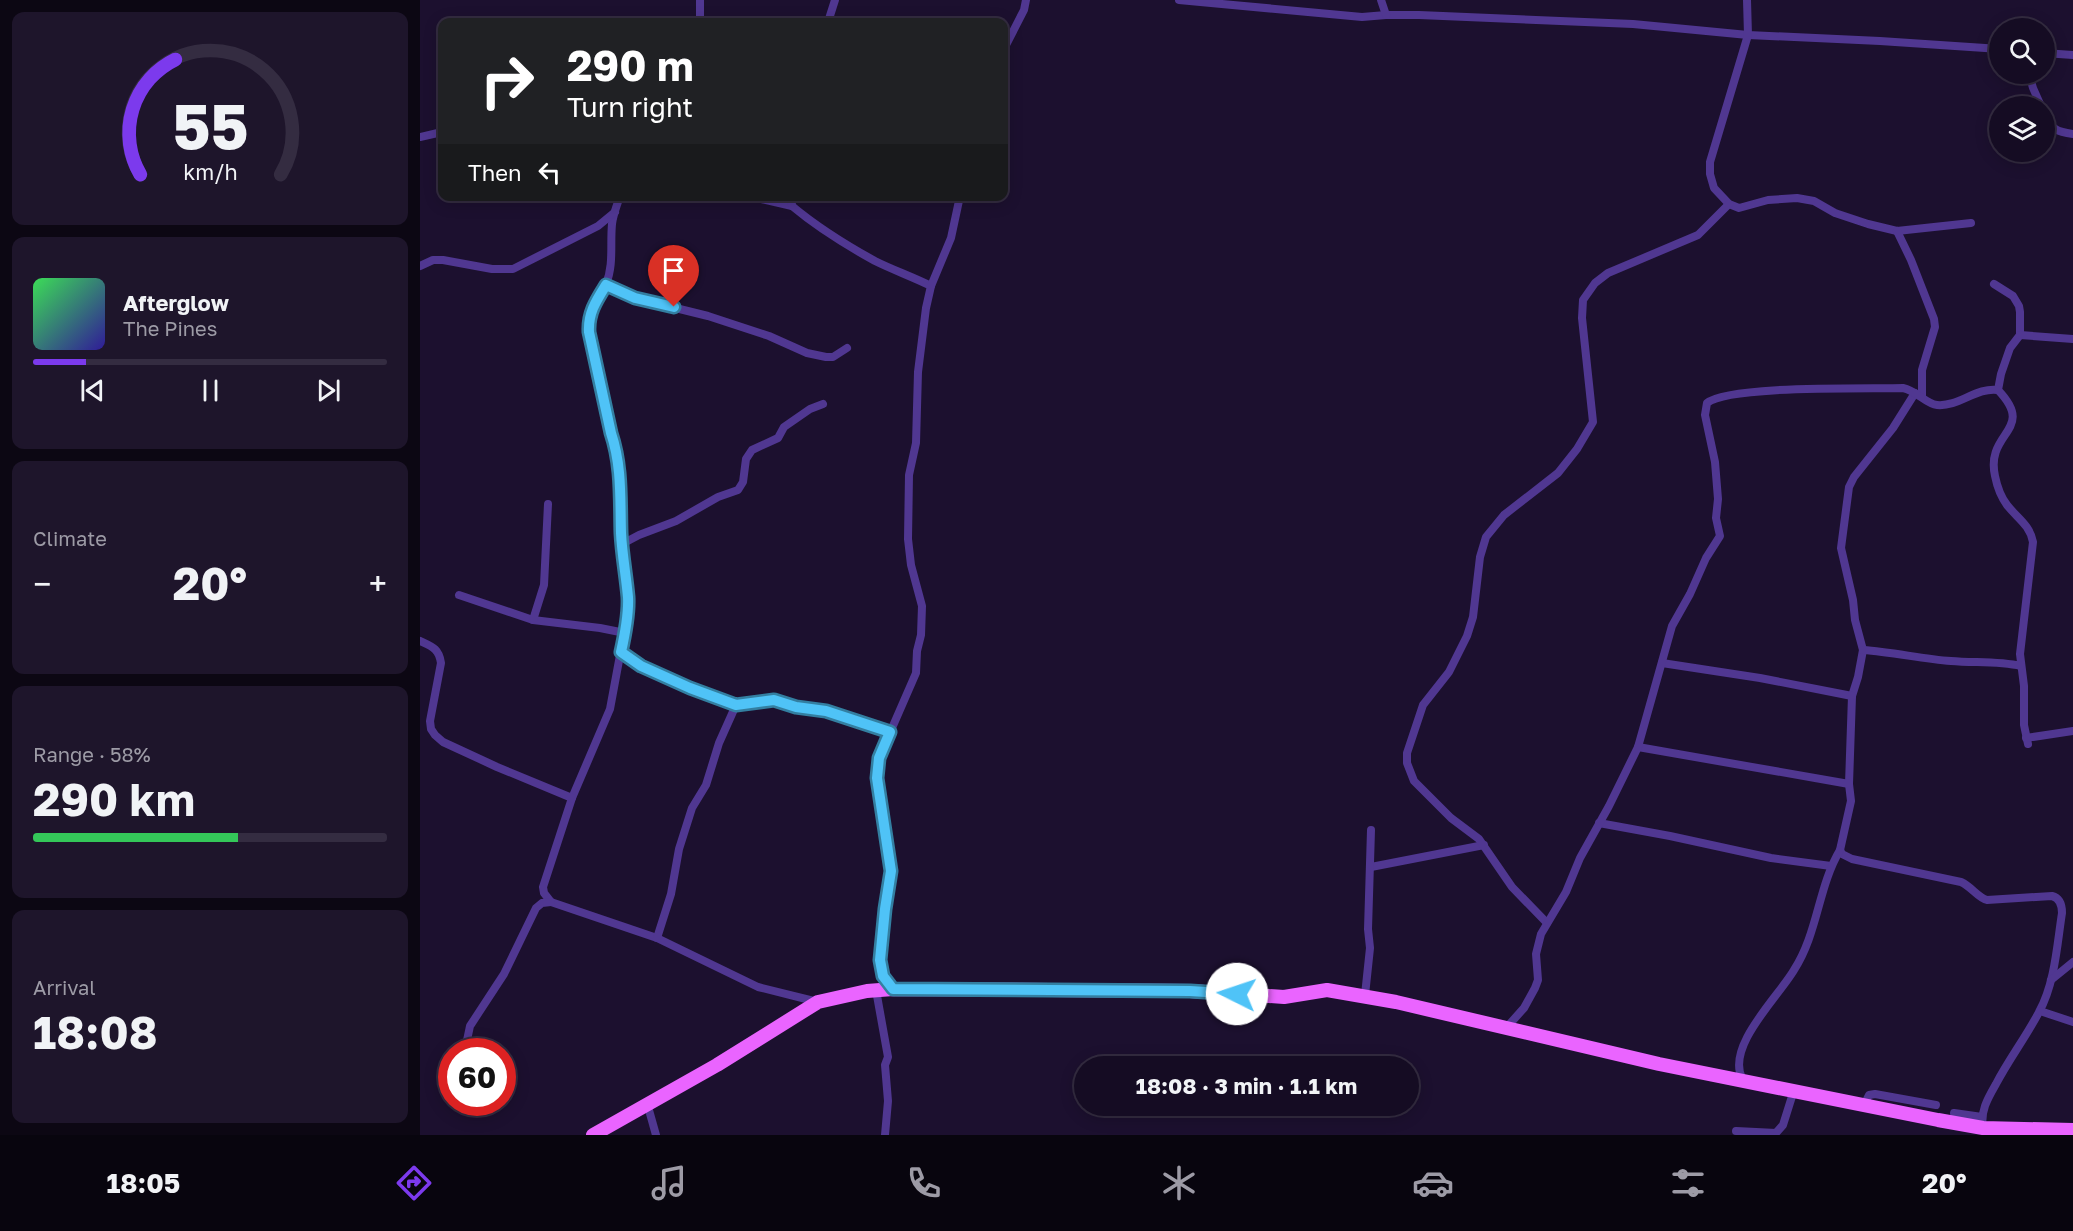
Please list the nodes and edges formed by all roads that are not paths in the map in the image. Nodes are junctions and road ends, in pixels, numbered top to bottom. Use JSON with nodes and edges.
{"nodes":[{"id":1,"x":700,"y":0,"type":"edge"},
{"id":2,"x":835,"y":0,"type":"edge"},
{"id":3,"x":1026,"y":0,"type":"edge"},
{"id":4,"x":1179,"y":0,"type":"edge"},
{"id":5,"x":1381,"y":0,"type":"edge"},
{"id":6,"x":1747,"y":0,"type":"edge"},
{"id":7,"x":1386,"y":15,"type":"junction"},
{"id":8,"x":700,"y":18,"type":"edge"},
{"id":9,"x":829,"y":18,"type":"edge"},
{"id":10,"x":1748,"y":35,"type":"junction"},
{"id":11,"x":1008,"y":41,"type":"edge"},
{"id":12,"x":1989,"y":48,"type":"edge"},
{"id":13,"x":2055,"y":54,"type":"edge"},
{"id":14,"x":2073,"y":55,"type":"edge"},
{"id":15,"x":2055,"y":129,"type":"edge"},
{"id":16,"x":438,"y":133,"type":"edge"},
{"id":17,"x":2073,"y":134,"type":"edge"},
{"id":18,"x":420,"y":137,"type":"edge"},
{"id":19,"x":618,"y":201,"type":"edge"},
{"id":20,"x":770,"y":201,"type":"edge"},
{"id":21,"x":792,"y":201,"type":"edge"},
{"id":22,"x":959,"y":201,"type":"edge"},
{"id":23,"x":1729,"y":204,"type":"junction"},
{"id":24,"x":792,"y":206,"type":"junction"},
{"id":25,"x":615,"y":211,"type":"junction"},
{"id":26,"x":1971,"y":223,"type":"dead end"},
{"id":27,"x":1897,"y":231,"type":"junction"},
{"id":28,"x":420,"y":266,"type":"edge"},
{"id":29,"x":1994,"y":284,"type":"dead end"},
{"id":30,"x":606,"y":285,"type":"junction"},
{"id":31,"x":931,"y":285,"type":"junction"},
{"id":32,"x":2020,"y":334,"type":"junction"},
{"id":33,"x":2073,"y":339,"type":"edge"},
{"id":34,"x":847,"y":348,"type":"dead end"},
{"id":35,"x":1998,"y":390,"type":"junction"},
{"id":36,"x":1918,"y":394,"type":"junction"},
{"id":37,"x":823,"y":404,"type":"dead end"},
{"id":38,"x":548,"y":504,"type":"dead end"},
{"id":39,"x":622,"y":544,"type":"junction"},
{"id":40,"x":459,"y":595,"type":"dead end"},
{"id":41,"x":533,"y":620,"type":"junction"},
{"id":42,"x":625,"y":633,"type":"junction"},
{"id":43,"x":420,"y":641,"type":"edge"},
{"id":44,"x":1863,"y":650,"type":"junction"},
{"id":45,"x":621,"y":652,"type":"junction"},
{"id":46,"x":1662,"y":663,"type":"junction"},
{"id":47,"x":2021,"y":666,"type":"junction"},
{"id":48,"x":1852,"y":696,"type":"junction"},
{"id":49,"x":736,"y":705,"type":"junction"},
{"id":50,"x":2073,"y":731,"type":"edge"},
{"id":51,"x":890,"y":732,"type":"junction"},
{"id":52,"x":1638,"y":747,"type":"junction"},
{"id":53,"x":1849,"y":784,"type":"junction"},
{"id":54,"x":572,"y":798,"type":"junction"},
{"id":55,"x":1599,"y":823,"type":"junction"},
{"id":56,"x":1371,"y":830,"type":"dead end"},
{"id":57,"x":1484,"y":845,"type":"junction"},
{"id":58,"x":1840,"y":850,"type":"junction"},
{"id":59,"x":1831,"y":866,"type":"junction"},
{"id":60,"x":1371,"y":867,"type":"junction"},
{"id":61,"x":551,"y":902,"type":"junction"},
{"id":62,"x":1547,"y":923,"type":"junction"},
{"id":63,"x":657,"y":938,"type":"junction"},
{"id":64,"x":2073,"y":962,"type":"edge"},
{"id":65,"x":2051,"y":980,"type":"junction"},
{"id":66,"x":893,"y":989,"type":"junction"},
{"id":67,"x":876,"y":990,"type":"junction"},
{"id":68,"x":1365,"y":995,"type":"junction"},
{"id":69,"x":818,"y":1002,"type":"junction"},
{"id":70,"x":2040,"y":1011,"type":"junction"},
{"id":71,"x":2073,"y":1022,"type":"edge"},
{"id":72,"x":1507,"y":1027,"type":"junction"},
{"id":73,"x":467,"y":1038,"type":"edge"},
{"id":74,"x":1750,"y":1082,"type":"junction"},
{"id":75,"x":1794,"y":1090,"type":"junction"},
{"id":76,"x":646,"y":1103,"type":"junction"},
{"id":77,"x":1864,"y":1105,"type":"junction"},
{"id":78,"x":1936,"y":1105,"type":"dead end"},
{"id":79,"x":1954,"y":1113,"type":"dead end"},
{"id":80,"x":1976,"y":1126,"type":"edge"},
{"id":81,"x":2073,"y":1130,"type":"edge"},
{"id":82,"x":1736,"y":1131,"type":"dead end"},
{"id":83,"x":593,"y":1135,"type":"edge"},
{"id":84,"x":656,"y":1135,"type":"edge"},
{"id":85,"x":885,"y":1135,"type":"edge"}],
"edges":[{"from":1,"to":8,"type":"street"},
{"from":2,"to":9,"type":"street"},
{"from":3,"to":11,"type":"street"},
{"from":4,"to":7,"type":"street"},
{"from":5,"to":7,"type":"street"},
{"from":6,"to":10,"type":"street"},
{"from":7,"to":10,"type":"street"},
{"from":10,"to":12,"type":"street"},
{"from":10,"to":23,"type":"street"},
{"from":13,"to":14,"type":"street"},
{"from":15,"to":17,"type":"street"},
{"from":16,"to":18,"type":"street"},
{"from":19,"to":25,"type":"street"},
{"from":20,"to":24,"type":"street"},
{"from":21,"to":24,"type":"street"},
{"from":22,"to":31,"type":"street"},
{"from":23,"to":27,"type":"street"},
{"from":23,"to":57,"type":"street"},
{"from":24,"to":31,"type":"street"},
{"from":25,"to":28,"type":"street"},
{"from":25,"to":30,"type":"street"},
{"from":26,"to":27,"type":"street"},
{"from":27,"to":36,"type":"street"},
{"from":29,"to":32,"type":"street"},
{"from":30,"to":34,"type":"street"},
{"from":30,"to":39,"type":"street"},
{"from":31,"to":51,"type":"street"},
{"from":32,"to":33,"type":"street"},
{"from":32,"to":35,"type":"street"},
{"from":35,"to":36,"type":"street"},
{"from":35,"to":47,"type":"street"},
{"from":36,"to":44,"type":"street"},
{"from":36,"to":46,"type":"street"},
{"from":37,"to":39,"type":"street"},
{"from":38,"to":41,"type":"street"},
{"from":39,"to":42,"type":"street"},
{"from":40,"to":41,"type":"street"},
{"from":41,"to":42,"type":"street"},
{"from":42,"to":45,"type":"street"},
{"from":43,"to":54,"type":"street"},
{"from":44,"to":47,"type":"street"},
{"from":44,"to":48,"type":"street"},
{"from":45,"to":49,"type":"street"},
{"from":45,"to":54,"type":"street"},
{"from":46,"to":48,"type":"street"},
{"from":46,"to":52,"type":"street"},
{"from":47,"to":50,"type":"street"},
{"from":48,"to":53,"type":"street"},
{"from":49,"to":51,"type":"street"},
{"from":49,"to":63,"type":"street"},
{"from":51,"to":66,"type":"street"},
{"from":52,"to":53,"type":"street"},
{"from":52,"to":55,"type":"street"},
{"from":53,"to":58,"type":"street"},
{"from":54,"to":61,"type":"street"},
{"from":55,"to":59,"type":"street"},
{"from":55,"to":62,"type":"street"},
{"from":56,"to":60,"type":"street"},
{"from":57,"to":60,"type":"street"},
{"from":57,"to":62,"type":"street"},
{"from":58,"to":59,"type":"street"},
{"from":58,"to":65,"type":"street"},
{"from":59,"to":74,"type":"street"},
{"from":60,"to":68,"type":"street"},
{"from":61,"to":63,"type":"street"},
{"from":61,"to":73,"type":"street"},
{"from":62,"to":72,"type":"street"},
{"from":63,"to":69,"type":"street"},
{"from":64,"to":65,"type":"street"},
{"from":65,"to":70,"type":"street"},
{"from":66,"to":67,"type":"main road"},
{"from":66,"to":68,"type":"main road"},
{"from":67,"to":69,"type":"main road"},
{"from":67,"to":85,"type":"street"},
{"from":68,"to":72,"type":"main road"},
{"from":69,"to":76,"type":"main road"},
{"from":70,"to":71,"type":"street"},
{"from":70,"to":80,"type":"street"},
{"from":72,"to":74,"type":"main road"},
{"from":74,"to":75,"type":"main road"},
{"from":75,"to":77,"type":"main road"},
{"from":75,"to":82,"type":"street"},
{"from":76,"to":83,"type":"main road"},
{"from":76,"to":84,"type":"street"},
{"from":77,"to":78,"type":"street"},
{"from":77,"to":80,"type":"main road"},
{"from":79,"to":80,"type":"street"},
{"from":80,"to":81,"type":"main road"}]}
